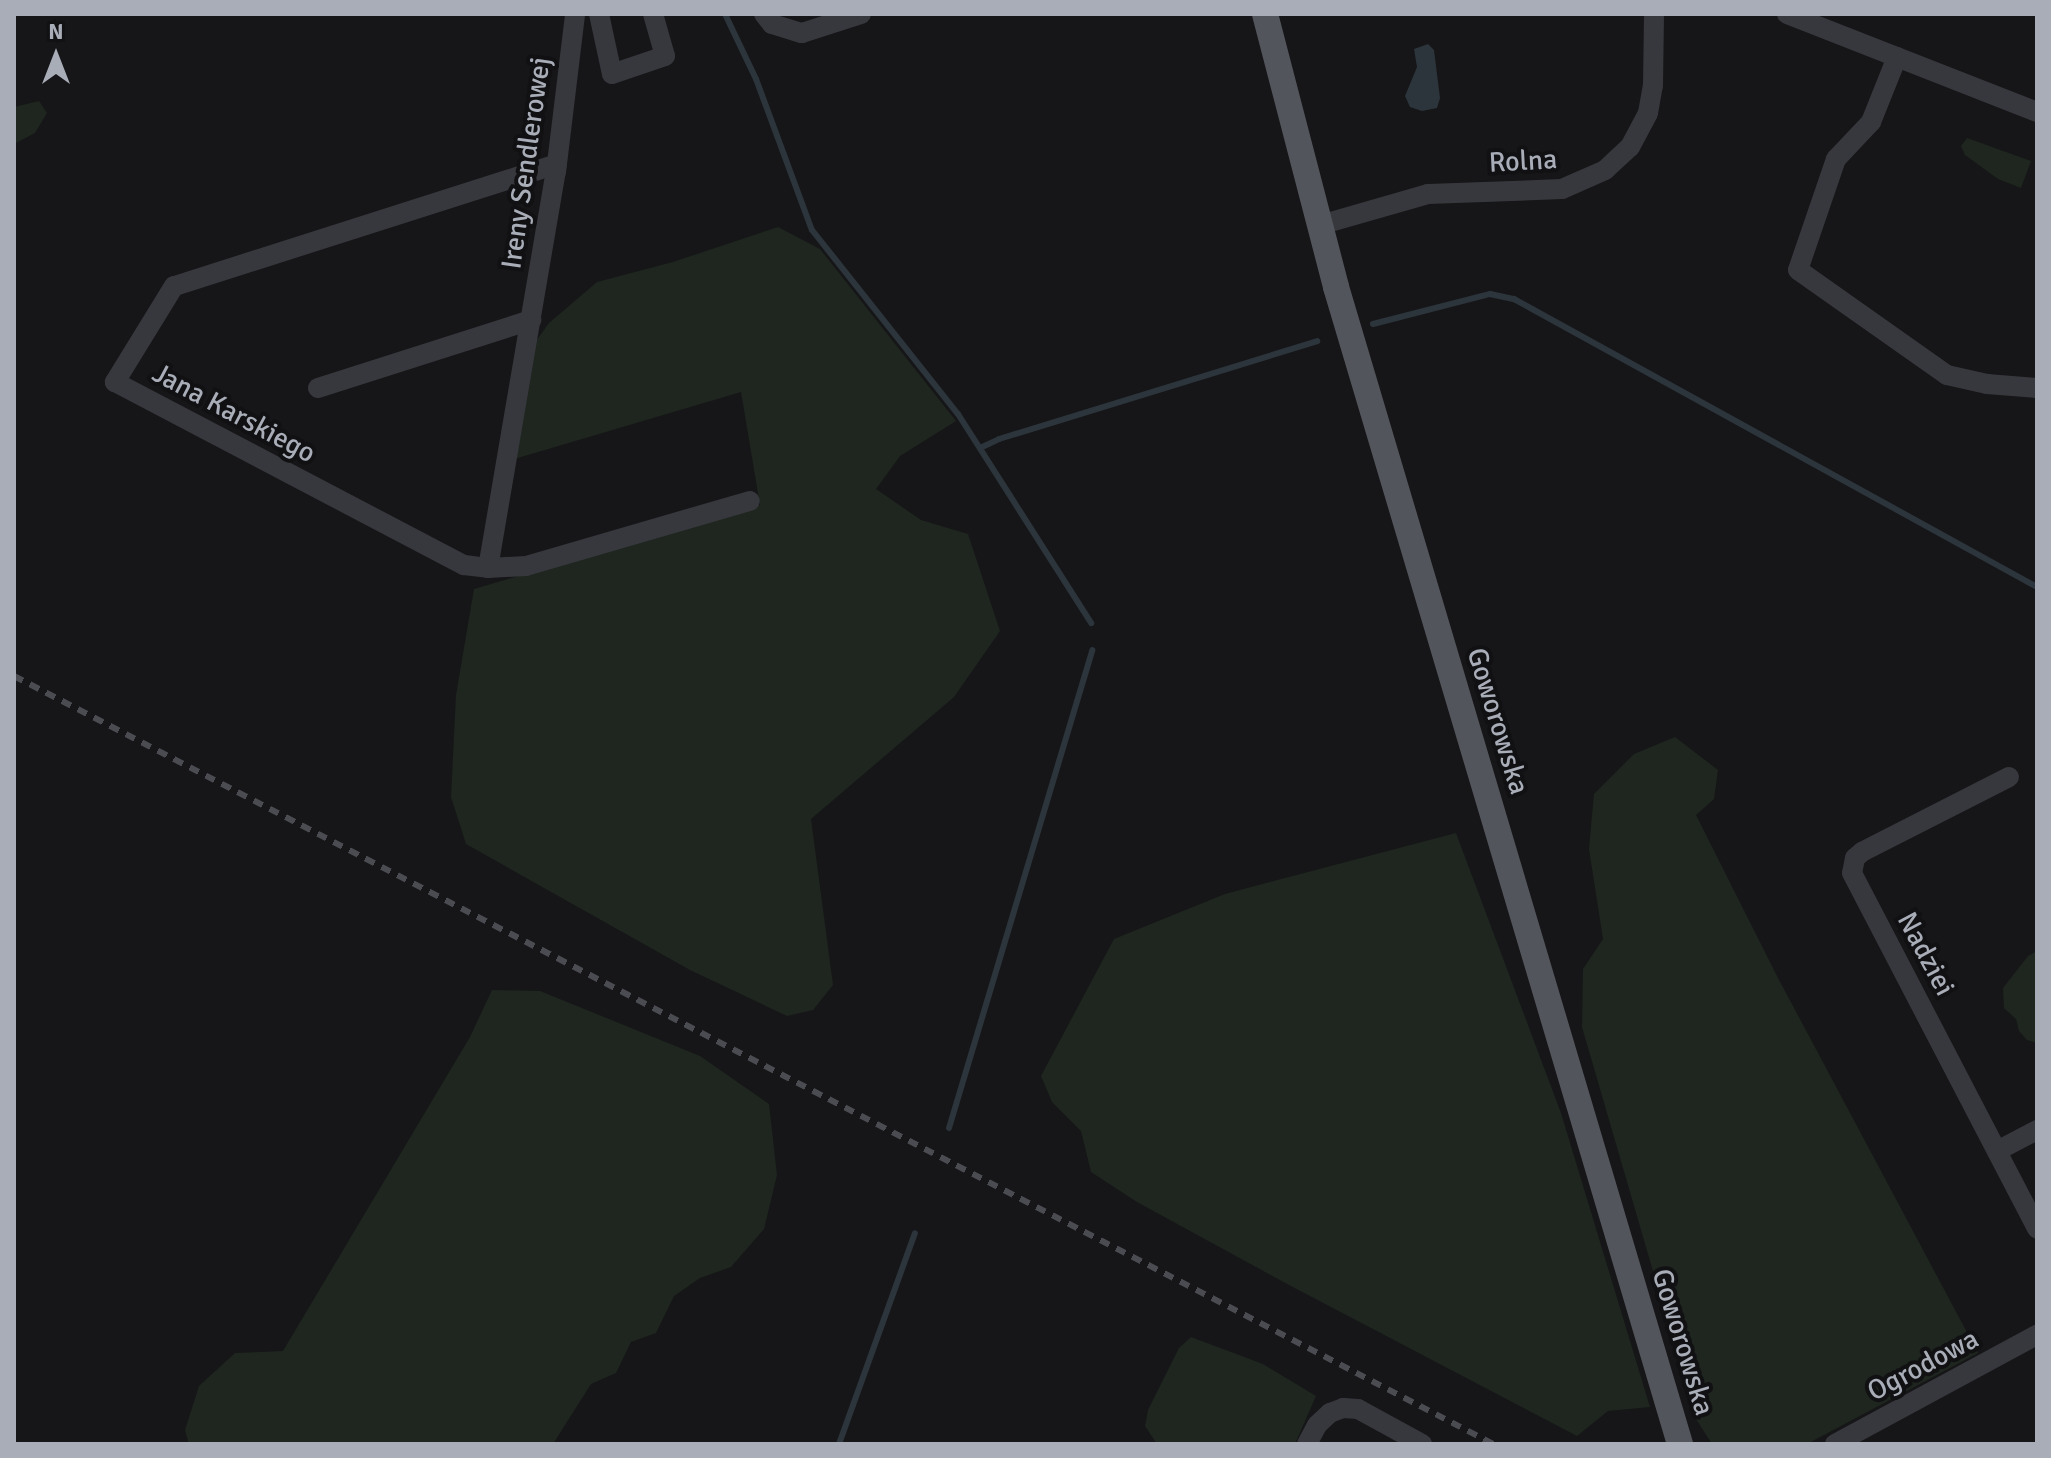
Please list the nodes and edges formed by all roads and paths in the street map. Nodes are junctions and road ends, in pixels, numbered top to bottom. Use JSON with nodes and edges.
{"nodes":[{"id":1,"x":575,"y":14,"type":"edge"},
{"id":2,"x":599,"y":14,"type":"edge"},
{"id":3,"x":653,"y":14,"type":"edge"},
{"id":4,"x":764,"y":14,"type":"edge"},
{"id":5,"x":861,"y":14,"type":"edge"},
{"id":6,"x":1265,"y":14,"type":"edge"},
{"id":7,"x":1654,"y":14,"type":"edge"},
{"id":8,"x":1787,"y":14,"type":"edge"},
{"id":9,"x":1897,"y":57,"type":"junction"},
{"id":10,"x":2037,"y":112,"type":"edge"},
{"id":11,"x":557,"y":164,"type":"junction"},
{"id":12,"x":1320,"y":225,"type":"junction"},
{"id":13,"x":531,"y":320,"type":"junction"},
{"id":14,"x":318,"y":388,"type":"dead end"},
{"id":15,"x":2037,"y":388,"type":"edge"},
{"id":16,"x":750,"y":501,"type":"dead end"},
{"id":17,"x":488,"y":568,"type":"junction"},
{"id":18,"x":2009,"y":777,"type":"dead end"},
{"id":19,"x":2037,"y":1130,"type":"edge"},
{"id":20,"x":1997,"y":1151,"type":"junction"},
{"id":21,"x":2037,"y":1229,"type":"edge"},
{"id":22,"x":2037,"y":1335,"type":"edge"},
{"id":23,"x":1307,"y":1444,"type":"edge"},
{"id":24,"x":1422,"y":1444,"type":"edge"},
{"id":25,"x":1680,"y":1444,"type":"edge"},
{"id":26,"x":1835,"y":1444,"type":"edge"}],
"edges":[{"from":1,"to":11,"type":"street","name":"Ireny Sendlerowej"},
{"from":2,"to":3,"type":"street"},
{"from":4,"to":5,"type":"street"},
{"from":6,"to":12,"type":"main road","name":"Goworowska"},
{"from":7,"to":12,"type":"street","name":"Rolna"},
{"from":8,"to":9,"type":"street"},
{"from":9,"to":10,"type":"street"},
{"from":9,"to":15,"type":"street"},
{"from":11,"to":13,"type":"street","name":"Ireny Sendlerowej"},
{"from":11,"to":17,"type":"street","name":"Jana Karskiego"},
{"from":12,"to":25,"type":"main road","name":"Goworowska"},
{"from":13,"to":14,"type":"street"},
{"from":13,"to":17,"type":"street","name":"Ireny Sendlerowej"},
{"from":16,"to":17,"type":"street"},
{"from":18,"to":20,"type":"street","name":"Nadziei"},
{"from":19,"to":20,"type":"street"},
{"from":20,"to":21,"type":"street","name":"Nadziei"},
{"from":22,"to":26,"type":"street","name":"Ogrodowa"},
{"from":23,"to":24,"type":"street"}]}
